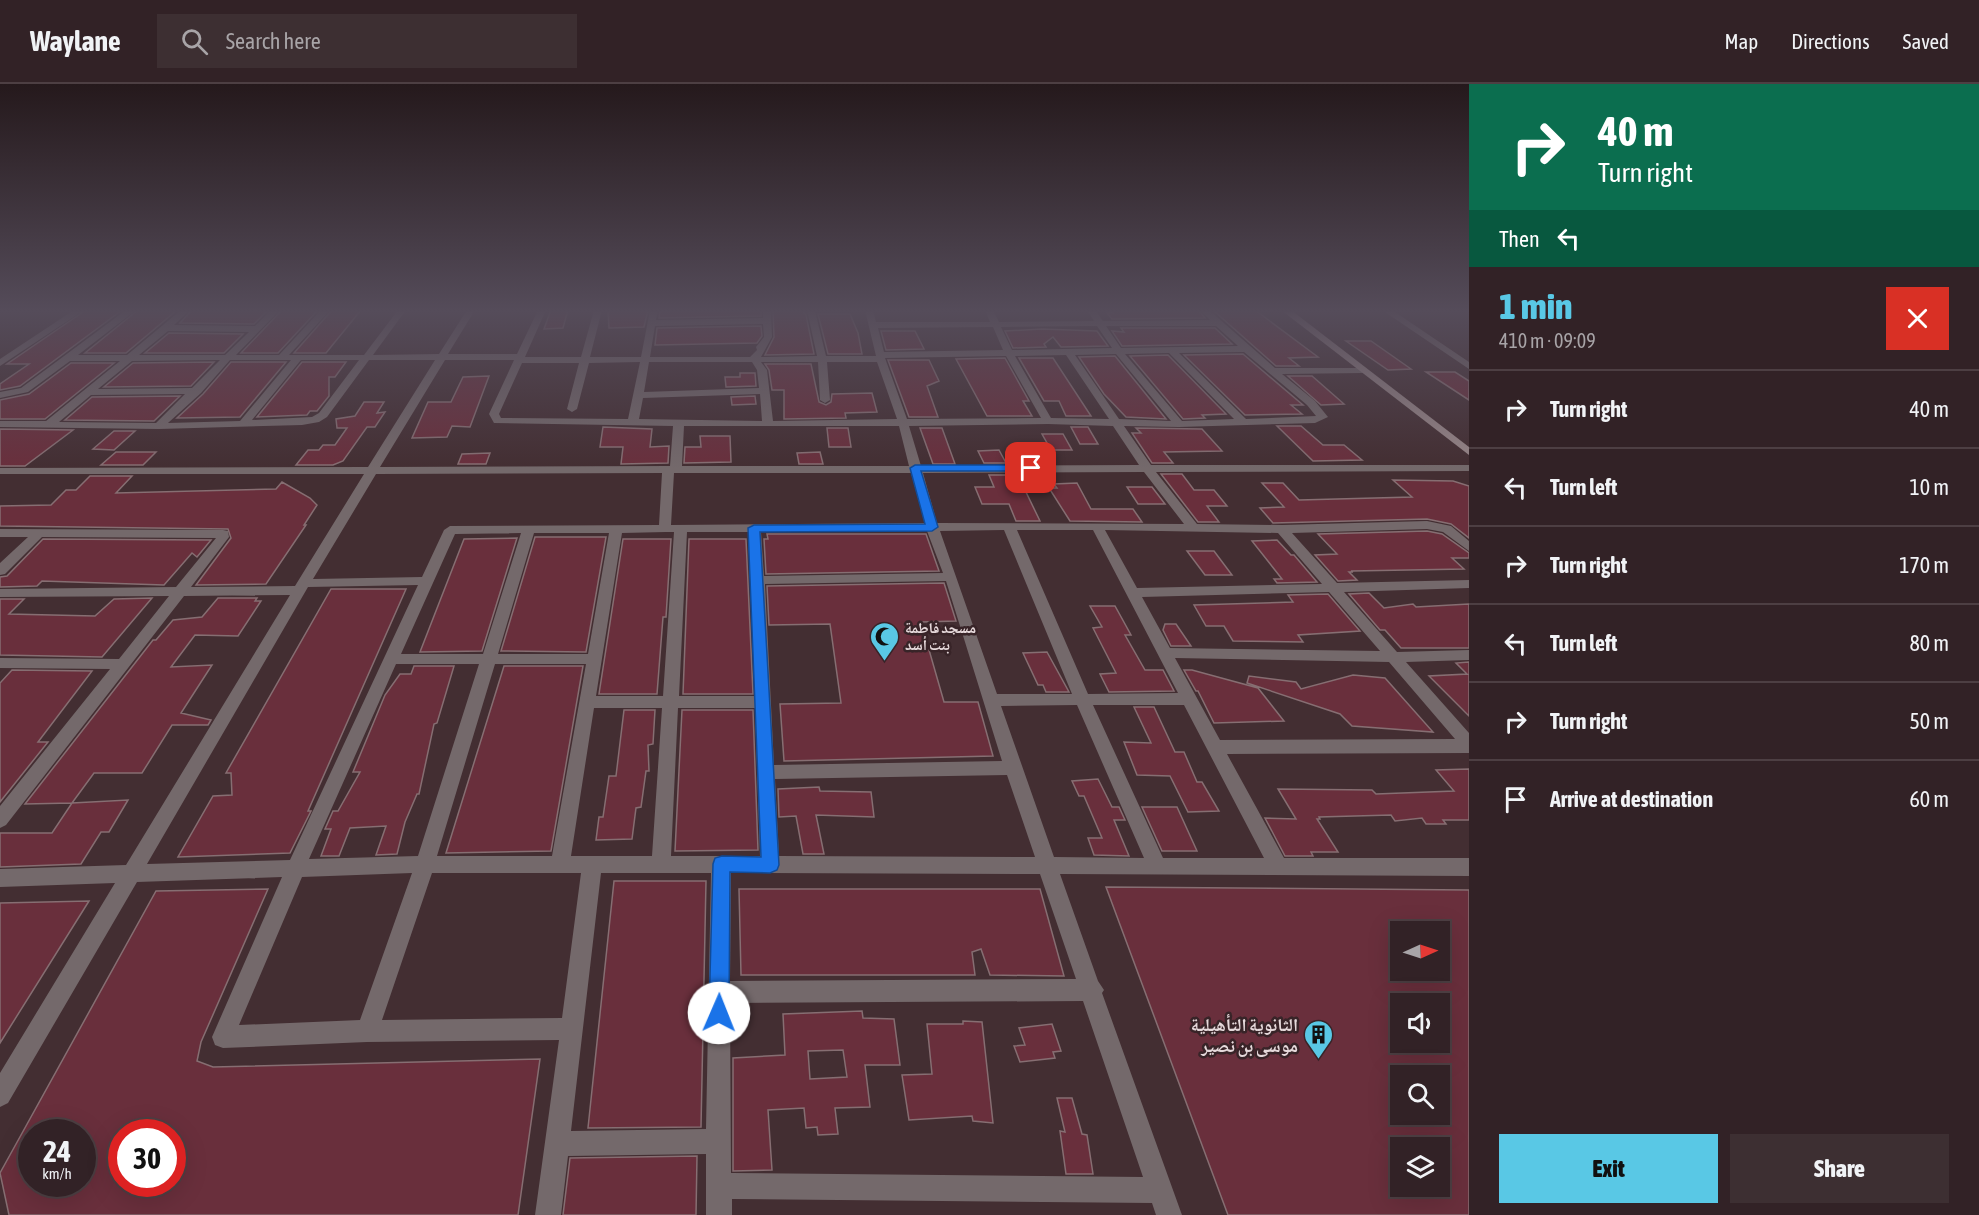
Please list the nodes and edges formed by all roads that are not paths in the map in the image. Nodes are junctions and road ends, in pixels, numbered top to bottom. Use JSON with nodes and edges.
{"nodes":[{"id":1,"x":61,"y":363,"type":"edge"},
{"id":2,"x":123,"y":363,"type":"edge"},
{"id":3,"x":225,"y":363,"type":"edge"},
{"id":4,"x":294,"y":363,"type":"edge"},
{"id":5,"x":362,"y":363,"type":"edge"},
{"id":6,"x":439,"y":363,"type":"edge"},
{"id":7,"x":517,"y":363,"type":"edge"},
{"id":8,"x":585,"y":363,"type":"edge"},
{"id":9,"x":646,"y":363,"type":"edge"},
{"id":10,"x":757,"y":363,"type":"edge"},
{"id":11,"x":822,"y":363,"type":"edge"},
{"id":12,"x":882,"y":363,"type":"edge"},
{"id":13,"x":1015,"y":363,"type":"edge"},
{"id":14,"x":1075,"y":363,"type":"edge"},
{"id":15,"x":1128,"y":363,"type":"edge"},
{"id":16,"x":1184,"y":363,"type":"edge"},
{"id":17,"x":1264,"y":363,"type":"edge"},
{"id":18,"x":1353,"y":363,"type":"edge"},
{"id":19,"x":1362,"y":370,"type":"junction"},
{"id":20,"x":1274,"y":371,"type":"junction"},
{"id":21,"x":197,"y":391,"type":"junction"},
{"id":22,"x":765,"y":391,"type":"junction"},
{"id":23,"x":88,"y":392,"type":"junction"},
{"id":24,"x":0,"y":395,"type":"edge"},
{"id":25,"x":639,"y":395,"type":"junction"},
{"id":26,"x":825,"y":400,"type":"dead end"},
{"id":27,"x":572,"y":410,"type":"dead end"},
{"id":28,"x":1048,"y":421,"type":"junction"},
{"id":29,"x":1242,"y":421,"type":"junction"},
{"id":30,"x":1114,"y":422,"type":"junction"},
{"id":31,"x":633,"y":423,"type":"junction"},
{"id":32,"x":679,"y":423,"type":"junction"},
{"id":33,"x":903,"y":423,"type":"junction"},
{"id":34,"x":0,"y":424,"type":"edge"},
{"id":35,"x":48,"y":424,"type":"junction"},
{"id":36,"x":243,"y":424,"type":"junction"},
{"id":37,"x":768,"y":424,"type":"junction"},
{"id":38,"x":1179,"y":424,"type":"junction"},
{"id":39,"x":159,"y":426,"type":"junction"},
{"id":40,"x":1469,"y":453,"type":"edge"},
{"id":41,"x":915,"y":468,"type":"junction"},
{"id":42,"x":1147,"y":468,"type":"junction"},
{"id":43,"x":1469,"y":468,"type":"edge"},
{"id":44,"x":672,"y":469,"type":"junction"},
{"id":45,"x":0,"y":471,"type":"edge"},
{"id":46,"x":372,"y":471,"type":"junction"},
{"id":47,"x":1097,"y":526,"type":"junction"},
{"id":48,"x":932,"y":527,"type":"junction"},
{"id":49,"x":1009,"y":527,"type":"junction"},
{"id":50,"x":754,"y":528,"type":"junction"},
{"id":51,"x":1194,"y":528,"type":"junction"},
{"id":52,"x":529,"y":529,"type":"junction"},
{"id":53,"x":616,"y":529,"type":"junction"},
{"id":54,"x":673,"y":529,"type":"junction"},
{"id":55,"x":1282,"y":529,"type":"junction"},
{"id":56,"x":0,"y":533,"type":"edge"},
{"id":57,"x":39,"y":533,"type":"junction"},
{"id":58,"x":1469,"y":547,"type":"edge"},
{"id":59,"x":0,"y":571,"type":"edge"},
{"id":60,"x":951,"y":578,"type":"junction"},
{"id":61,"x":758,"y":580,"type":"junction"},
{"id":62,"x":428,"y":581,"type":"junction"},
{"id":63,"x":1469,"y":584,"type":"edge"},
{"id":64,"x":303,"y":586,"type":"junction"},
{"id":65,"x":1334,"y":589,"type":"junction"},
{"id":66,"x":182,"y":591,"type":"junction"},
{"id":67,"x":0,"y":593,"type":"edge"},
{"id":68,"x":1131,"y":593,"type":"junction"},
{"id":69,"x":1165,"y":653,"type":"junction"},
{"id":70,"x":1469,"y":655,"type":"edge"},
{"id":71,"x":1393,"y":657,"type":"junction"},
{"id":72,"x":391,"y":659,"type":"junction"},
{"id":73,"x":489,"y":659,"type":"junction"},
{"id":74,"x":593,"y":659,"type":"junction"},
{"id":75,"x":0,"y":663,"type":"edge"},
{"id":76,"x":123,"y":664,"type":"junction"},
{"id":77,"x":1189,"y":699,"type":"junction"},
{"id":78,"x":990,"y":700,"type":"junction"},
{"id":79,"x":1083,"y":700,"type":"junction"},
{"id":80,"x":587,"y":702,"type":"junction"},
{"id":81,"x":672,"y":702,"type":"junction"},
{"id":82,"x":764,"y":702,"type":"junction"},
{"id":83,"x":1469,"y":745,"type":"edge"},
{"id":84,"x":1215,"y":747,"type":"junction"},
{"id":85,"x":1013,"y":768,"type":"junction"},
{"id":86,"x":767,"y":772,"type":"junction"},
{"id":87,"x":0,"y":820,"type":"edge"},
{"id":88,"x":424,"y":864,"type":"junction"},
{"id":89,"x":722,"y":864,"type":"junction"},
{"id":90,"x":560,"y":865,"type":"junction"},
{"id":91,"x":592,"y":865,"type":"junction"},
{"id":92,"x":661,"y":865,"type":"junction"},
{"id":93,"x":770,"y":865,"type":"junction"},
{"id":94,"x":1048,"y":867,"type":"junction"},
{"id":95,"x":1158,"y":867,"type":"junction"},
{"id":96,"x":1279,"y":867,"type":"junction"},
{"id":97,"x":1469,"y":867,"type":"edge"},
{"id":98,"x":295,"y":870,"type":"junction"},
{"id":99,"x":131,"y":874,"type":"junction"},
{"id":100,"x":0,"y":878,"type":"edge"},
{"id":101,"x":1093,"y":990,"type":"junction"},
{"id":102,"x":720,"y":992,"type":"junction"},
{"id":103,"x":571,"y":1029,"type":"junction"},
{"id":104,"x":367,"y":1031,"type":"junction"},
{"id":105,"x":0,"y":1095,"type":"edge"},
{"id":106,"x":718,"y":1141,"type":"junction"},
{"id":107,"x":558,"y":1144,"type":"junction"},
{"id":108,"x":719,"y":1186,"type":"junction"},
{"id":109,"x":1161,"y":1190,"type":"junction"},
{"id":110,"x":548,"y":1215,"type":"edge"},
{"id":111,"x":719,"y":1215,"type":"edge"},
{"id":112,"x":1169,"y":1215,"type":"edge"}],
"edges":[{"from":1,"to":24,"type":"street"},
{"from":2,"to":23,"type":"street"},
{"from":3,"to":21,"type":"street"},
{"from":4,"to":36,"type":"street"},
{"from":5,"to":36,"type":"street"},
{"from":6,"to":46,"type":"street"},
{"from":7,"to":31,"type":"street"},
{"from":8,"to":27,"type":"street"},
{"from":9,"to":25,"type":"street"},
{"from":10,"to":22,"type":"street"},
{"from":11,"to":26,"type":"street"},
{"from":12,"to":33,"type":"street"},
{"from":13,"to":28,"type":"street"},
{"from":14,"to":30,"type":"street"},
{"from":15,"to":38,"type":"street"},
{"from":16,"to":29,"type":"street"},
{"from":17,"to":20,"type":"street"},
{"from":18,"to":19,"type":"main road"},
{"from":19,"to":20,"type":"street"},
{"from":19,"to":40,"type":"main road"},
{"from":20,"to":29,"type":"street"},
{"from":21,"to":23,"type":"street"},
{"from":21,"to":39,"type":"street"},
{"from":22,"to":25,"type":"street"},
{"from":22,"to":37,"type":"street"},
{"from":23,"to":35,"type":"street"},
{"from":25,"to":31,"type":"street"},
{"from":28,"to":30,"type":"street"},
{"from":28,"to":33,"type":"street"},
{"from":29,"to":38,"type":"street"},
{"from":30,"to":38,"type":"street"},
{"from":30,"to":42,"type":"street"},
{"from":31,"to":32,"type":"street"},
{"from":32,"to":37,"type":"street"},
{"from":32,"to":44,"type":"street"},
{"from":33,"to":37,"type":"street"},
{"from":33,"to":41,"type":"street"},
{"from":34,"to":35,"type":"street"},
{"from":35,"to":39,"type":"street"},
{"from":36,"to":39,"type":"street"},
{"from":41,"to":42,"type":"street"},
{"from":41,"to":44,"type":"street"},
{"from":41,"to":48,"type":"street"},
{"from":42,"to":43,"type":"street"},
{"from":42,"to":51,"type":"street"},
{"from":44,"to":46,"type":"street"},
{"from":44,"to":54,"type":"street"},
{"from":45,"to":46,"type":"street"},
{"from":46,"to":64,"type":"street"},
{"from":47,"to":49,"type":"street"},
{"from":47,"to":51,"type":"street"},
{"from":47,"to":68,"type":"street"},
{"from":48,"to":49,"type":"street"},
{"from":48,"to":50,"type":"street"},
{"from":48,"to":60,"type":"street"},
{"from":49,"to":79,"type":"street"},
{"from":50,"to":54,"type":"street"},
{"from":50,"to":61,"type":"street"},
{"from":51,"to":55,"type":"street"},
{"from":52,"to":53,"type":"street"},
{"from":52,"to":62,"type":"street"},
{"from":52,"to":73,"type":"street"},
{"from":53,"to":54,"type":"street"},
{"from":53,"to":74,"type":"street"},
{"from":54,"to":81,"type":"street"},
{"from":55,"to":58,"type":"street"},
{"from":55,"to":65,"type":"street"},
{"from":56,"to":57,"type":"street"},
{"from":57,"to":59,"type":"street"},
{"from":57,"to":66,"type":"street"},
{"from":60,"to":61,"type":"street"},
{"from":60,"to":78,"type":"street"},
{"from":61,"to":82,"type":"street"},
{"from":62,"to":64,"type":"street"},
{"from":62,"to":72,"type":"street"},
{"from":63,"to":65,"type":"street"},
{"from":64,"to":66,"type":"street"},
{"from":64,"to":99,"type":"street"},
{"from":65,"to":68,"type":"street"},
{"from":65,"to":71,"type":"street"},
{"from":66,"to":67,"type":"street"},
{"from":66,"to":76,"type":"street"},
{"from":68,"to":69,"type":"street"},
{"from":69,"to":71,"type":"street"},
{"from":69,"to":77,"type":"street"},
{"from":70,"to":71,"type":"street"},
{"from":71,"to":83,"type":"street"},
{"from":72,"to":73,"type":"street"},
{"from":72,"to":98,"type":"street"},
{"from":73,"to":74,"type":"street"},
{"from":73,"to":88,"type":"street"},
{"from":74,"to":80,"type":"street"},
{"from":75,"to":76,"type":"street"},
{"from":76,"to":87,"type":"street"},
{"from":77,"to":79,"type":"street"},
{"from":77,"to":84,"type":"street"},
{"from":78,"to":79,"type":"street"},
{"from":78,"to":85,"type":"street"},
{"from":79,"to":95,"type":"street"},
{"from":80,"to":81,"type":"street"},
{"from":80,"to":90,"type":"street"},
{"from":81,"to":82,"type":"street"},
{"from":81,"to":92,"type":"street"},
{"from":82,"to":86,"type":"street"},
{"from":83,"to":84,"type":"street"},
{"from":84,"to":96,"type":"street"},
{"from":85,"to":86,"type":"street"},
{"from":85,"to":94,"type":"street"},
{"from":86,"to":93,"type":"street"},
{"from":88,"to":90,"type":"street"},
{"from":88,"to":98,"type":"street"},
{"from":88,"to":104,"type":"street"},
{"from":89,"to":92,"type":"street"},
{"from":89,"to":93,"type":"street"},
{"from":89,"to":102,"type":"street"},
{"from":90,"to":91,"type":"street"},
{"from":91,"to":92,"type":"street"},
{"from":91,"to":103,"type":"street"},
{"from":93,"to":94,"type":"street"},
{"from":94,"to":95,"type":"street"},
{"from":94,"to":101,"type":"street"},
{"from":95,"to":96,"type":"street"},
{"from":96,"to":97,"type":"street"},
{"from":98,"to":99,"type":"street"},
{"from":98,"to":104,"type":"street"},
{"from":99,"to":100,"type":"street"},
{"from":99,"to":105,"type":"street"},
{"from":101,"to":102,"type":"street"},
{"from":101,"to":109,"type":"street"},
{"from":102,"to":106,"type":"street"},
{"from":103,"to":104,"type":"street"},
{"from":103,"to":107,"type":"street"},
{"from":106,"to":107,"type":"street"},
{"from":106,"to":108,"type":"street"},
{"from":107,"to":110,"type":"street"},
{"from":108,"to":109,"type":"street"},
{"from":108,"to":111,"type":"street"},
{"from":109,"to":112,"type":"street"}]}
